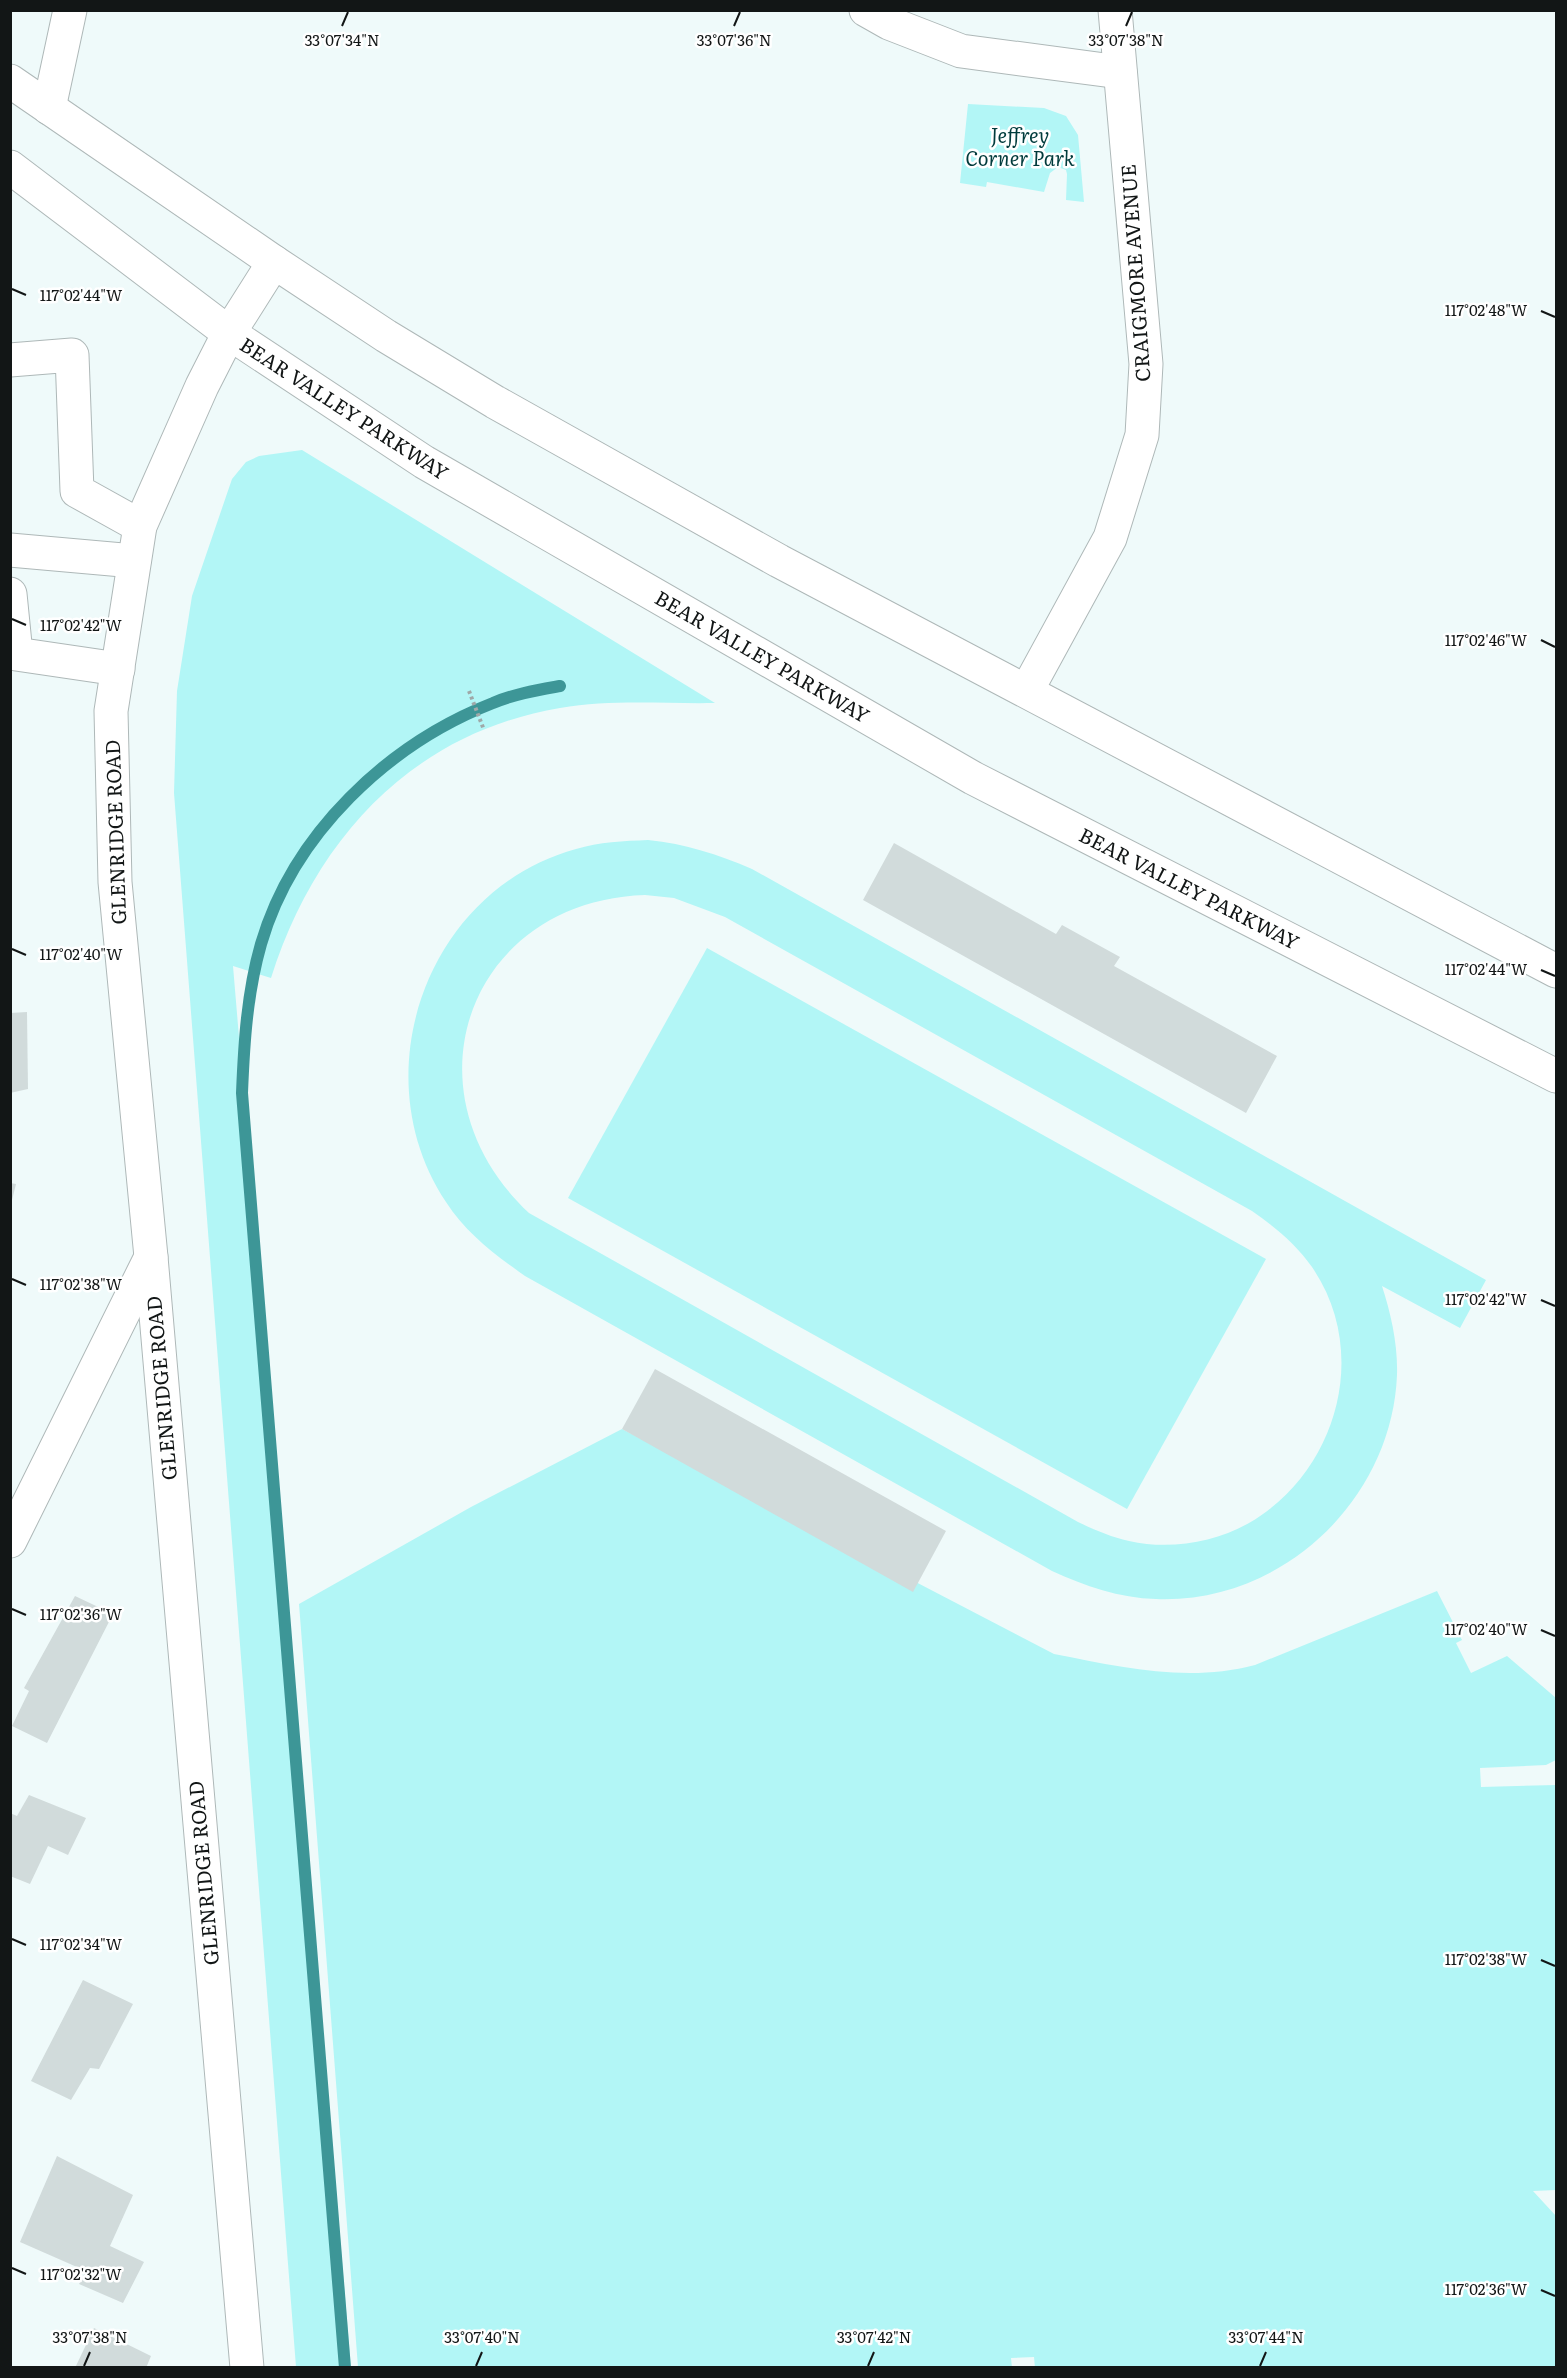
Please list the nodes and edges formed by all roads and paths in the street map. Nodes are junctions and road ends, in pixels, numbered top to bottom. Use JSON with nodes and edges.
{"nodes":[{"id":1,"x":70,"y":10,"type":"edge"},
{"id":2,"x":866,"y":10,"type":"edge"},
{"id":3,"x":1115,"y":10,"type":"edge"},
{"id":4,"x":1120,"y":72,"type":"junction"},
{"id":5,"x":10,"y":81,"type":"edge"},
{"id":6,"x":50,"y":108,"type":"junction"},
{"id":7,"x":10,"y":167,"type":"edge"},
{"id":8,"x":274,"y":262,"type":"junction"},
{"id":9,"x":229,"y":333,"type":"junction"},
{"id":10,"x":10,"y":360,"type":"edge"},
{"id":11,"x":140,"y":526,"type":"junction"},
{"id":12,"x":10,"y":550,"type":"edge"},
{"id":13,"x":134,"y":561,"type":"junction"},
{"id":14,"x":10,"y":594,"type":"edge"},
{"id":15,"x":118,"y":669,"type":"junction"},
{"id":16,"x":1027,"y":690,"type":"junction"},
{"id":17,"x":469,"y":691,"type":"dead end"},
{"id":18,"x":484,"y":730,"type":"dead end"},
{"id":19,"x":1557,"y":971,"type":"edge"},
{"id":20,"x":1557,"y":1076,"type":"edge"},
{"id":21,"x":151,"y":1257,"type":"junction"},
{"id":22,"x":10,"y":1541,"type":"edge"},
{"id":23,"x":247,"y":2367,"type":"edge"}],
"edges":[{"from":1,"to":6,"type":"main road"},
{"from":2,"to":4,"type":"main road"},
{"from":3,"to":4,"type":"main road","name":"CRAIGMORE AVENUE"},
{"from":4,"to":16,"type":"main road","name":"CRAIGMORE AVENUE"},
{"from":5,"to":6,"type":"main road"},
{"from":6,"to":8,"type":"main road"},
{"from":7,"to":9,"type":"main road","name":"BEAR VALLEY PARKWAY"},
{"from":8,"to":9,"type":"main road","name":"GLENRIDGE ROAD"},
{"from":8,"to":16,"type":"main road"},
{"from":9,"to":11,"type":"main road","name":"GLENRIDGE ROAD"},
{"from":9,"to":20,"type":"main road","name":"BEAR VALLEY PARKWAY"},
{"from":10,"to":11,"type":"main road"},
{"from":11,"to":13,"type":"main road","name":"GLENRIDGE ROAD"},
{"from":12,"to":13,"type":"main road"},
{"from":13,"to":15,"type":"main road","name":"GLENRIDGE ROAD"},
{"from":14,"to":15,"type":"main road"},
{"from":15,"to":21,"type":"main road","name":"GLENRIDGE ROAD"},
{"from":16,"to":19,"type":"main road"},
{"from":17,"to":18,"type":"path"},
{"from":21,"to":22,"type":"main road"},
{"from":21,"to":23,"type":"main road","name":"GLENRIDGE ROAD"}]}
